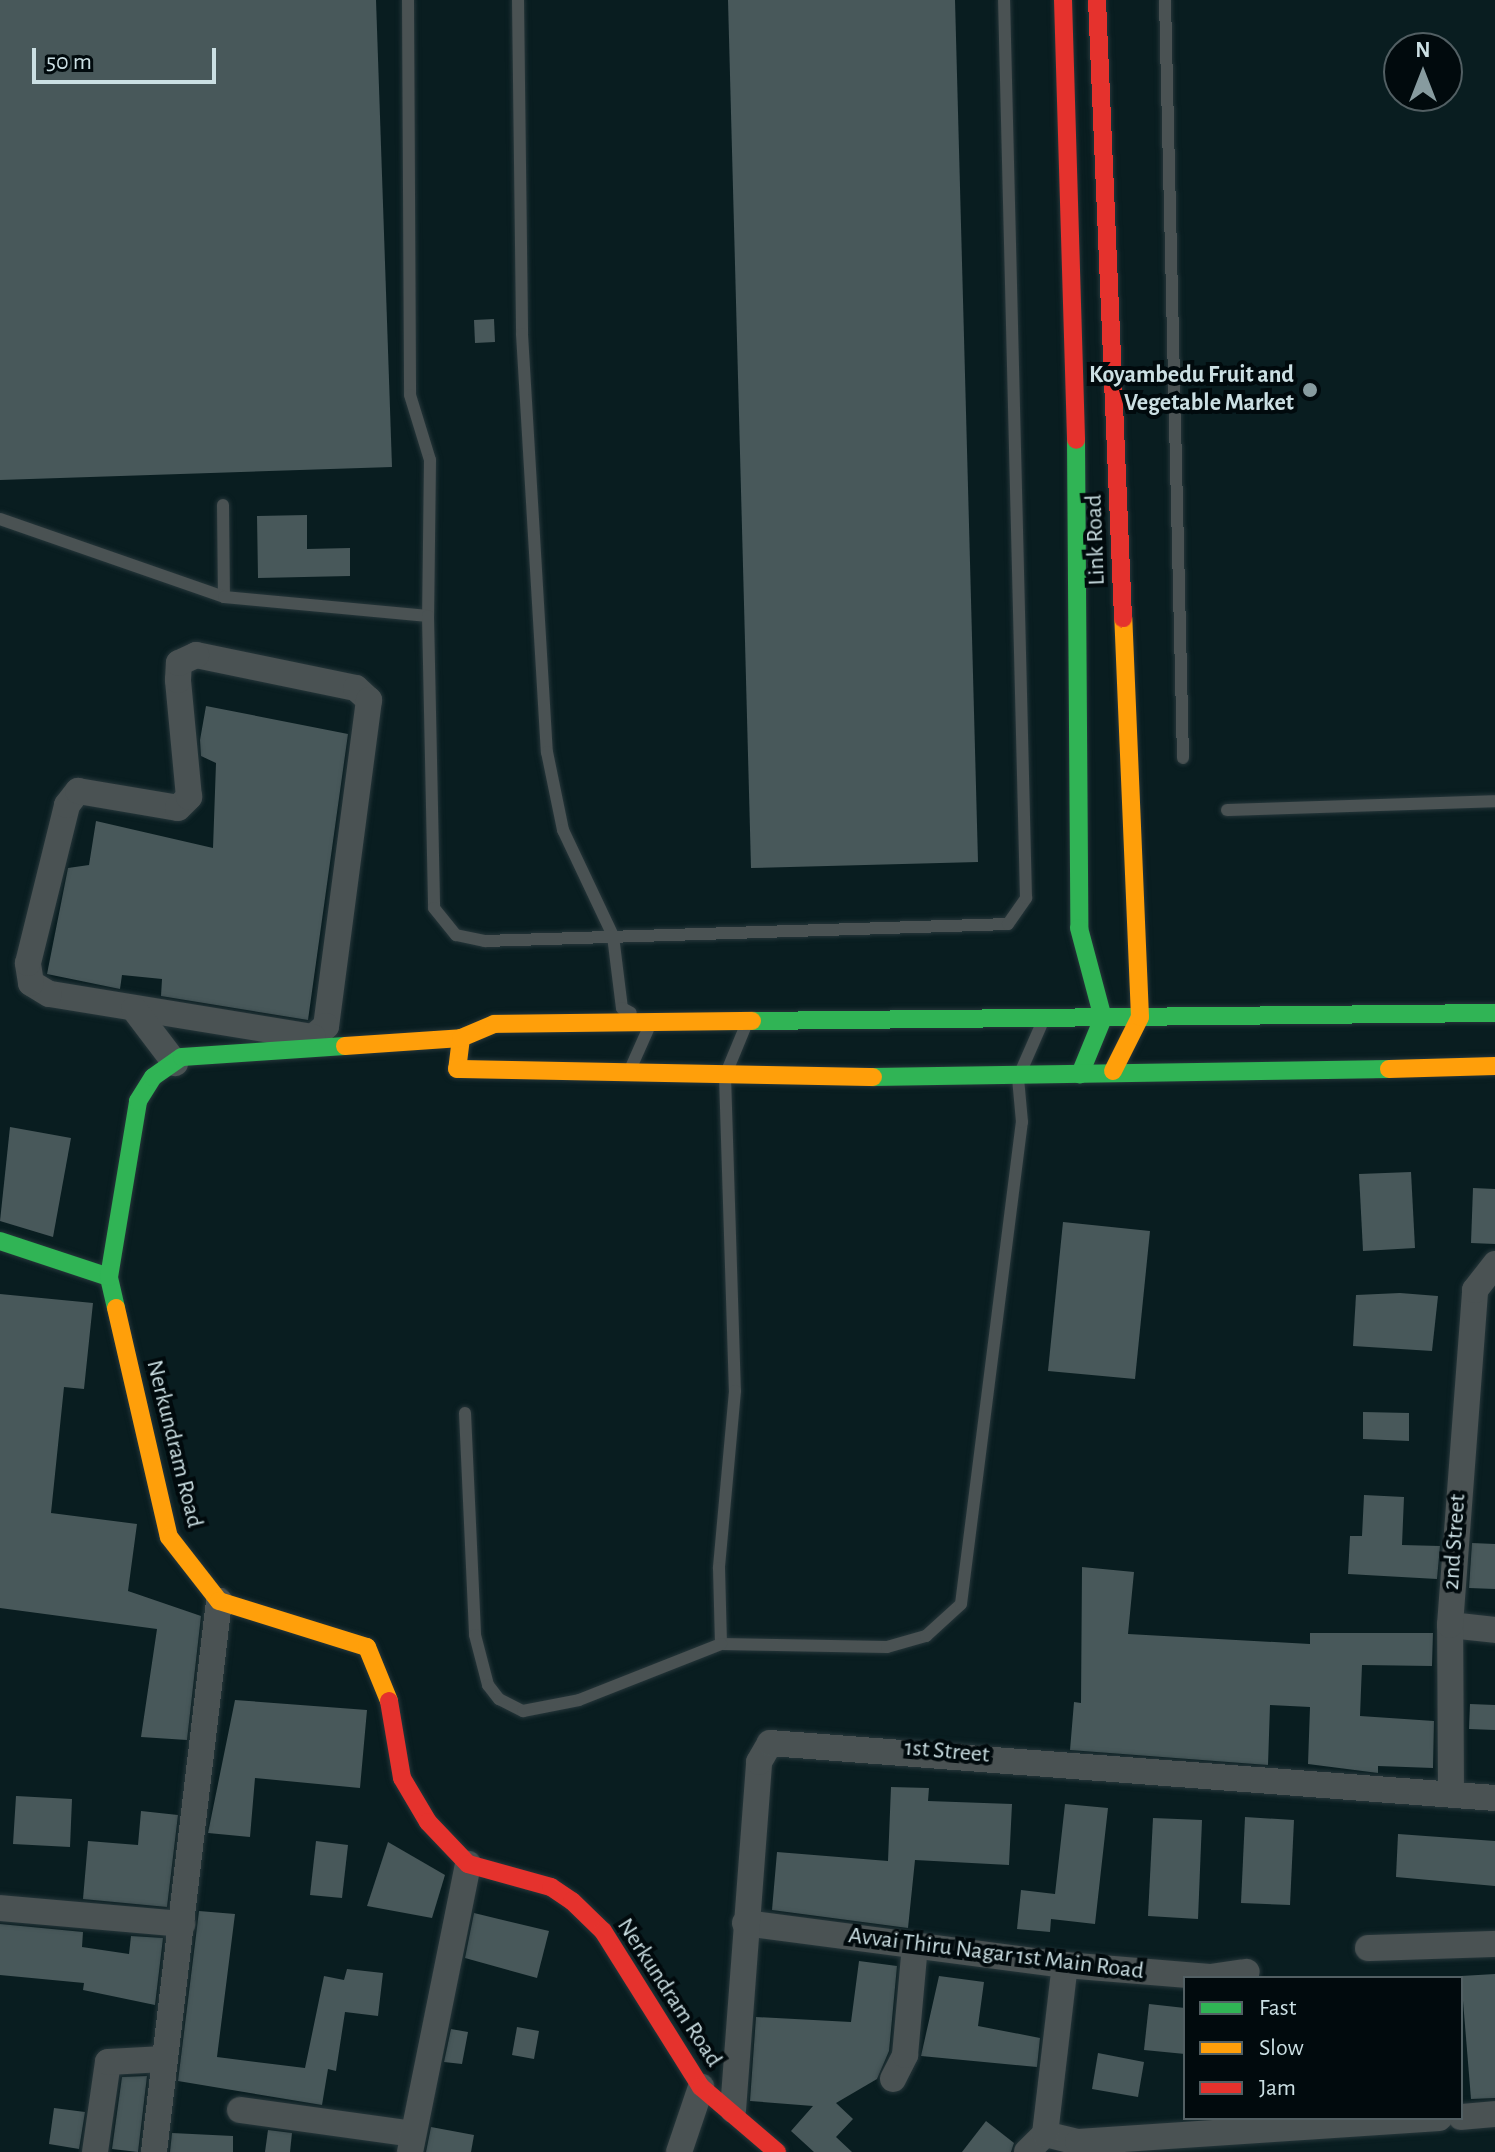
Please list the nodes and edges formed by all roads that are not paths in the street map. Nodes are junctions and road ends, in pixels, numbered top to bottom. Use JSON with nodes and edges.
{"nodes":[{"id":1,"x":408,"y":0,"type":"edge"},
{"id":2,"x":518,"y":0,"type":"edge"},
{"id":3,"x":1004,"y":0,"type":"edge"},
{"id":4,"x":1063,"y":0,"type":"edge"},
{"id":5,"x":1097,"y":0,"type":"edge"},
{"id":6,"x":1165,"y":0,"type":"edge"},
{"id":7,"x":223,"y":505,"type":"dead end"},
{"id":8,"x":0,"y":519,"type":"edge"},
{"id":9,"x":224,"y":597,"type":"junction"},
{"id":10,"x":428,"y":616,"type":"junction"},
{"id":11,"x":1183,"y":758,"type":"dead end"},
{"id":12,"x":1495,"y":801,"type":"edge"},
{"id":13,"x":1227,"y":810,"type":"dead end"},
{"id":14,"x":613,"y":936,"type":"junction"},
{"id":15,"x":134,"y":1009,"type":"junction"},
{"id":16,"x":1495,"y":1013,"type":"edge"},
{"id":17,"x":1140,"y":1017,"type":"junction"},
{"id":18,"x":1103,"y":1018,"type":"junction"},
{"id":19,"x":748,"y":1022,"type":"junction"},
{"id":20,"x":651,"y":1023,"type":"junction"},
{"id":21,"x":1042,"y":1023,"type":"junction"},
{"id":22,"x":253,"y":1029,"type":"junction"},
{"id":23,"x":461,"y":1038,"type":"junction"},
{"id":24,"x":253,"y":1056,"type":"junction"},
{"id":25,"x":175,"y":1063,"type":"junction"},
{"id":26,"x":1495,"y":1066,"type":"edge"},
{"id":27,"x":1113,"y":1071,"type":"junction"},
{"id":28,"x":1080,"y":1074,"type":"junction"},
{"id":29,"x":627,"y":1076,"type":"junction"},
{"id":30,"x":725,"y":1076,"type":"junction"},
{"id":31,"x":1018,"y":1078,"type":"junction"},
{"id":32,"x":0,"y":1241,"type":"edge"},
{"id":33,"x":1495,"y":1264,"type":"edge"},
{"id":34,"x":109,"y":1277,"type":"junction"},
{"id":35,"x":465,"y":1413,"type":"dead end"},
{"id":36,"x":219,"y":1601,"type":"junction"},
{"id":37,"x":1450,"y":1625,"type":"junction"},
{"id":38,"x":1495,"y":1630,"type":"edge"},
{"id":39,"x":721,"y":1644,"type":"junction"},
{"id":40,"x":1451,"y":1794,"type":"junction"},
{"id":41,"x":1495,"y":1798,"type":"edge"},
{"id":42,"x":468,"y":1864,"type":"junction"},
{"id":43,"x":0,"y":1908,"type":"edge"},
{"id":44,"x":745,"y":1923,"type":"junction"},
{"id":45,"x":182,"y":1924,"type":"junction"},
{"id":46,"x":1495,"y":1944,"type":"edge"},
{"id":47,"x":915,"y":1946,"type":"junction"},
{"id":48,"x":1368,"y":1948,"type":"dead end"},
{"id":49,"x":1065,"y":1965,"type":"junction"},
{"id":50,"x":1247,"y":1972,"type":"dead end"},
{"id":51,"x":1198,"y":1976,"type":"edge"},
{"id":52,"x":1217,"y":1976,"type":"edge"},
{"id":53,"x":164,"y":2059,"type":"junction"},
{"id":54,"x":893,"y":2079,"type":"dead end"},
{"id":55,"x":701,"y":2087,"type":"junction"},
{"id":56,"x":240,"y":2110,"type":"dead end"},
{"id":57,"x":733,"y":2110,"type":"junction"},
{"id":58,"x":1495,"y":2114,"type":"edge"},
{"id":59,"x":1463,"y":2117,"type":"edge"},
{"id":60,"x":1418,"y":2120,"type":"edge"},
{"id":61,"x":411,"y":2143,"type":"edge"},
{"id":62,"x":1036,"y":2143,"type":"edge"},
{"id":63,"x":1160,"y":2144,"type":"edge"},
{"id":64,"x":95,"y":2152,"type":"edge"},
{"id":65,"x":154,"y":2152,"type":"edge"},
{"id":66,"x":679,"y":2152,"type":"edge"},
{"id":67,"x":777,"y":2152,"type":"edge"}],
"edges":[{"from":1,"to":10,"type":"lane"},
{"from":2,"to":14,"type":"lane"},
{"from":3,"to":14,"type":"lane"},
{"from":4,"to":18,"type":"street"},
{"from":5,"to":17,"type":"street","name":"Link Road"},
{"from":6,"to":11,"type":"lane"},
{"from":7,"to":9,"type":"lane"},
{"from":8,"to":9,"type":"lane"},
{"from":9,"to":10,"type":"lane"},
{"from":10,"to":14,"type":"lane"},
{"from":12,"to":13,"type":"lane"},
{"from":14,"to":20,"type":"lane"},
{"from":15,"to":22,"type":"street"},
{"from":15,"to":22,"type":"street"},
{"from":15,"to":25,"type":"street"},
{"from":16,"to":17,"type":"street"},
{"from":17,"to":18,"type":"street"},
{"from":17,"to":27,"type":"street","name":"Link Road"},
{"from":18,"to":21,"type":"street"},
{"from":18,"to":28,"type":"street"},
{"from":19,"to":20,"type":"street"},
{"from":19,"to":21,"type":"street"},
{"from":19,"to":30,"type":"lane"},
{"from":20,"to":23,"type":"street"},
{"from":20,"to":29,"type":"lane"},
{"from":21,"to":31,"type":"lane"},
{"from":22,"to":24,"type":"street"},
{"from":23,"to":24,"type":"street"},
{"from":23,"to":29,"type":"street"},
{"from":24,"to":25,"type":"street"},
{"from":25,"to":34,"type":"street"},
{"from":26,"to":27,"type":"street"},
{"from":27,"to":28,"type":"street"},
{"from":28,"to":31,"type":"street"},
{"from":29,"to":30,"type":"street"},
{"from":30,"to":31,"type":"street"},
{"from":30,"to":39,"type":"lane"},
{"from":31,"to":39,"type":"lane"},
{"from":32,"to":34,"type":"street"},
{"from":33,"to":37,"type":"street","name":"2nd Street"},
{"from":34,"to":36,"type":"street","name":"Nerkundram Road"},
{"from":35,"to":39,"type":"lane"},
{"from":36,"to":42,"type":"street"},
{"from":36,"to":45,"type":"street"},
{"from":37,"to":38,"type":"street"},
{"from":37,"to":40,"type":"street","name":"2nd Street"},
{"from":40,"to":41,"type":"street","name":"1st Street"},
{"from":40,"to":44,"type":"street","name":"1st Street"},
{"from":42,"to":55,"type":"street","name":"Nerkundram Road"},
{"from":42,"to":61,"type":"street"},
{"from":43,"to":45,"type":"street"},
{"from":44,"to":47,"type":"street","name":"Avvai Thiru Nagar 1st Main Road"},
{"from":44,"to":57,"type":"street","name":"1st Street"},
{"from":45,"to":53,"type":"street"},
{"from":46,"to":48,"type":"street"},
{"from":47,"to":49,"type":"street","name":"Avvai Thiru Nagar 1st Main Road"},
{"from":47,"to":54,"type":"street"},
{"from":49,"to":51,"type":"street","name":"Avvai Thiru Nagar 1st Main Road"},
{"from":49,"to":62,"type":"street"},
{"from":50,"to":52,"type":"street","name":"Avvai Thiru Nagar 1st Main Road"},
{"from":53,"to":64,"type":"street"},
{"from":53,"to":65,"type":"street"},
{"from":55,"to":57,"type":"street","name":"Nerkundram Road"},
{"from":55,"to":66,"type":"street"},
{"from":56,"to":61,"type":"street"},
{"from":57,"to":67,"type":"street","name":"Nerkundram Road"},
{"from":58,"to":59,"type":"street"},
{"from":60,"to":63,"type":"street"},
{"from":62,"to":63,"type":"street"}]}
